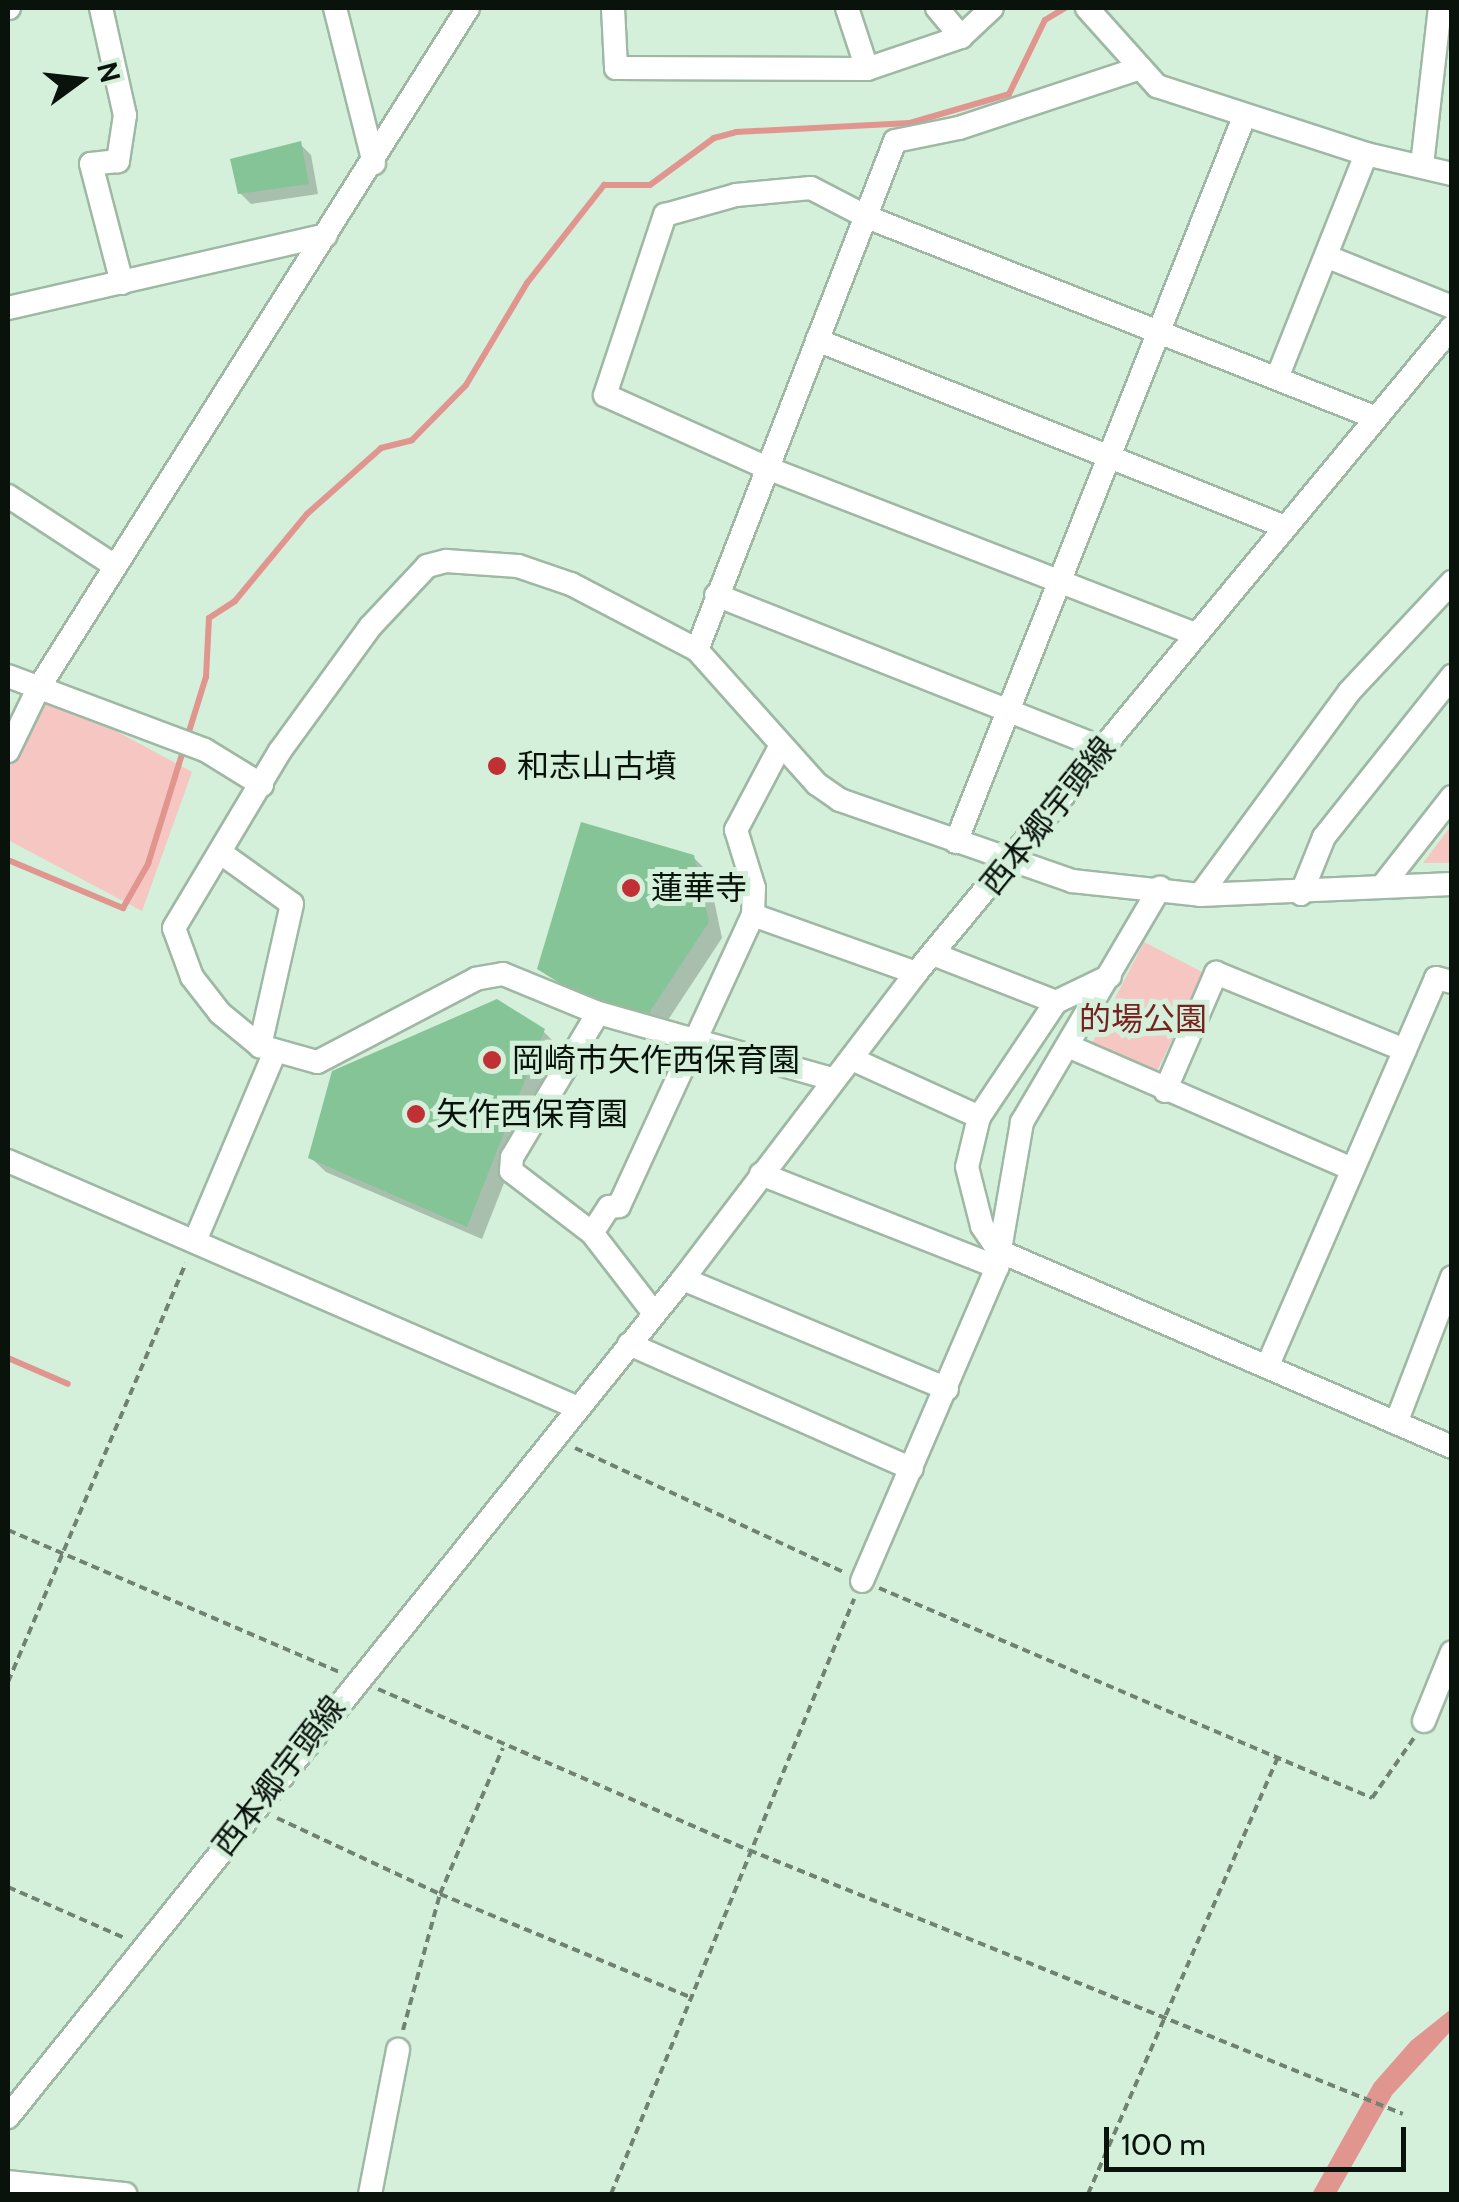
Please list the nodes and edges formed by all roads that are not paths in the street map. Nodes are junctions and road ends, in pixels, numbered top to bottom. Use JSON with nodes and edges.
{"nodes":[{"id":1,"x":102,"y":8,"type":"edge"},
{"id":2,"x":335,"y":8,"type":"edge"},
{"id":3,"x":468,"y":8,"type":"edge"},
{"id":4,"x":613,"y":8,"type":"edge"},
{"id":5,"x":848,"y":8,"type":"edge"},
{"id":6,"x":938,"y":8,"type":"edge"},
{"id":7,"x":992,"y":8,"type":"edge"},
{"id":8,"x":1087,"y":8,"type":"edge"},
{"id":9,"x":1440,"y":8,"type":"edge"},
{"id":10,"x":961,"y":37,"type":"junction"},
{"id":11,"x":1140,"y":68,"type":"junction"},
{"id":12,"x":868,"y":69,"type":"junction"},
{"id":13,"x":1244,"y":117,"type":"junction"},
{"id":14,"x":1366,"y":154,"type":"junction"},
{"id":15,"x":374,"y":163,"type":"junction"},
{"id":16,"x":1422,"y":164,"type":"junction"},
{"id":17,"x":1452,"y":174,"type":"edge"},
{"id":18,"x":868,"y":217,"type":"junction"},
{"id":19,"x":326,"y":236,"type":"junction"},
{"id":20,"x":1328,"y":257,"type":"junction"},
{"id":21,"x":122,"y":283,"type":"junction"},
{"id":22,"x":1452,"y":307,"type":"edge"},
{"id":23,"x":8,"y":308,"type":"edge"},
{"id":24,"x":1452,"y":327,"type":"edge"},
{"id":25,"x":1157,"y":334,"type":"junction"},
{"id":26,"x":816,"y":340,"type":"junction"},
{"id":27,"x":1277,"y":378,"type":"junction"},
{"id":28,"x":1374,"y":416,"type":"junction"},
{"id":29,"x":1112,"y":458,"type":"junction"},
{"id":30,"x":765,"y":467,"type":"junction"},
{"id":31,"x":8,"y":496,"type":"edge"},
{"id":32,"x":1285,"y":527,"type":"junction"},
{"id":33,"x":115,"y":566,"type":"junction"},
{"id":34,"x":1452,"y":582,"type":"edge"},
{"id":35,"x":1059,"y":584,"type":"junction"},
{"id":36,"x":716,"y":595,"type":"junction"},
{"id":37,"x":1195,"y":634,"type":"junction"},
{"id":38,"x":697,"y":650,"type":"junction"},
{"id":39,"x":8,"y":676,"type":"edge"},
{"id":40,"x":1452,"y":676,"type":"edge"},
{"id":41,"x":38,"y":689,"type":"junction"},
{"id":42,"x":1012,"y":710,"type":"junction"},
{"id":43,"x":781,"y":744,"type":"junction"},
{"id":44,"x":1103,"y":748,"type":"junction"},
{"id":45,"x":8,"y":751,"type":"edge"},
{"id":46,"x":262,"y":785,"type":"junction"},
{"id":47,"x":1452,"y":798,"type":"edge"},
{"id":48,"x":956,"y":842,"type":"junction"},
{"id":49,"x":221,"y":853,"type":"junction"},
{"id":50,"x":1014,"y":861,"type":"junction"},
{"id":51,"x":1383,"y":884,"type":"junction"},
{"id":52,"x":1452,"y":884,"type":"edge"},
{"id":53,"x":1160,"y":888,"type":"junction"},
{"id":54,"x":1301,"y":894,"type":"junction"},
{"id":55,"x":1200,"y":895,"type":"junction"},
{"id":56,"x":753,"y":915,"type":"junction"},
{"id":57,"x":933,"y":954,"type":"junction"},
{"id":58,"x":916,"y":974,"type":"junction"},
{"id":59,"x":1110,"y":976,"type":"junction"},
{"id":60,"x":1452,"y":982,"type":"edge"},
{"id":61,"x":1056,"y":1002,"type":"junction"},
{"id":62,"x":598,"y":1013,"type":"junction"},
{"id":63,"x":698,"y":1040,"type":"junction"},
{"id":64,"x":1068,"y":1046,"type":"junction"},
{"id":65,"x":268,"y":1049,"type":"junction"},
{"id":66,"x":1405,"y":1050,"type":"junction"},
{"id":67,"x":852,"y":1059,"type":"junction"},
{"id":68,"x":832,"y":1079,"type":"junction"},
{"id":69,"x":1165,"y":1091,"type":"junction"},
{"id":70,"x":979,"y":1117,"type":"junction"},
{"id":71,"x":8,"y":1161,"type":"edge"},
{"id":72,"x":1352,"y":1169,"type":"junction"},
{"id":73,"x":761,"y":1174,"type":"junction"},
{"id":74,"x":592,"y":1233,"type":"junction"},
{"id":75,"x":195,"y":1241,"type":"junction"},
{"id":76,"x":998,"y":1259,"type":"junction"},
{"id":77,"x":1452,"y":1277,"type":"edge"},
{"id":78,"x":683,"y":1279,"type":"junction"},
{"id":79,"x":653,"y":1312,"type":"junction"},
{"id":80,"x":628,"y":1344,"type":"junction"},
{"id":81,"x":1267,"y":1368,"type":"junction"},
{"id":82,"x":947,"y":1389,"type":"junction"},
{"id":83,"x":576,"y":1407,"type":"junction"},
{"id":84,"x":1396,"y":1423,"type":"junction"},
{"id":85,"x":1452,"y":1447,"type":"edge"},
{"id":86,"x":912,"y":1469,"type":"junction"},
{"id":87,"x":862,"y":1581,"type":"road end"},
{"id":88,"x":1452,"y":1652,"type":"edge"},
{"id":89,"x":1452,"y":1706,"type":"edge"},
{"id":90,"x":398,"y":2050,"type":"road end"},
{"id":91,"x":8,"y":2117,"type":"edge"},
{"id":92,"x":8,"y":2182,"type":"edge"},
{"id":93,"x":124,"y":2194,"type":"edge"},
{"id":94,"x":370,"y":2194,"type":"edge"}],
"edges":[{"from":1,"to":21,"type":"street"},
{"from":2,"to":15,"type":"street"},
{"from":3,"to":15,"type":"street"},
{"from":4,"to":12,"type":"street"},
{"from":5,"to":12,"type":"street"},
{"from":6,"to":10,"type":"street"},
{"from":7,"to":10,"type":"street"},
{"from":8,"to":11,"type":"street"},
{"from":9,"to":16,"type":"street"},
{"from":10,"to":12,"type":"street"},
{"from":11,"to":13,"type":"street"},
{"from":11,"to":18,"type":"street"},
{"from":13,"to":14,"type":"street"},
{"from":13,"to":25,"type":"street"},
{"from":14,"to":16,"type":"street"},
{"from":14,"to":20,"type":"street"},
{"from":15,"to":19,"type":"street"},
{"from":16,"to":17,"type":"street"},
{"from":18,"to":25,"type":"street"},
{"from":18,"to":26,"type":"street"},
{"from":18,"to":30,"type":"street"},
{"from":19,"to":21,"type":"street"},
{"from":19,"to":33,"type":"street"},
{"from":20,"to":22,"type":"street"},
{"from":20,"to":27,"type":"street"},
{"from":21,"to":23,"type":"street"},
{"from":24,"to":28,"type":"street","name":"西本郷宇頭線"},
{"from":25,"to":27,"type":"street"},
{"from":25,"to":29,"type":"street"},
{"from":26,"to":29,"type":"street"},
{"from":26,"to":30,"type":"street"},
{"from":27,"to":28,"type":"street"},
{"from":28,"to":32,"type":"street","name":"西本郷宇頭線"},
{"from":29,"to":32,"type":"street"},
{"from":29,"to":35,"type":"street"},
{"from":30,"to":35,"type":"street"},
{"from":30,"to":36,"type":"street"},
{"from":31,"to":33,"type":"street"},
{"from":32,"to":37,"type":"street","name":"西本郷宇頭線"},
{"from":33,"to":41,"type":"street"},
{"from":34,"to":55,"type":"street"},
{"from":35,"to":37,"type":"street"},
{"from":35,"to":42,"type":"street"},
{"from":36,"to":38,"type":"street"},
{"from":36,"to":42,"type":"street"},
{"from":37,"to":44,"type":"street","name":"西本郷宇頭線"},
{"from":38,"to":43,"type":"street"},
{"from":38,"to":46,"type":"street"},
{"from":39,"to":41,"type":"street"},
{"from":40,"to":54,"type":"street"},
{"from":41,"to":45,"type":"street"},
{"from":41,"to":46,"type":"street"},
{"from":42,"to":44,"type":"street"},
{"from":42,"to":48,"type":"street"},
{"from":43,"to":48,"type":"street"},
{"from":43,"to":56,"type":"street"},
{"from":44,"to":50,"type":"street","name":"西本郷宇頭線"},
{"from":46,"to":49,"type":"street"},
{"from":47,"to":51,"type":"street"},
{"from":48,"to":50,"type":"street"},
{"from":49,"to":65,"type":"street"},
{"from":49,"to":65,"type":"street"},
{"from":50,"to":53,"type":"street"},
{"from":50,"to":57,"type":"street","name":"西本郷宇頭線"},
{"from":51,"to":52,"type":"street"},
{"from":51,"to":54,"type":"street"},
{"from":53,"to":55,"type":"street"},
{"from":53,"to":59,"type":"street"},
{"from":54,"to":55,"type":"street"},
{"from":56,"to":58,"type":"street"},
{"from":56,"to":63,"type":"street"},
{"from":57,"to":58,"type":"street","name":"西本郷宇頭線"},
{"from":57,"to":61,"type":"street"},
{"from":58,"to":67,"type":"street","name":"西本郷宇頭線"},
{"from":59,"to":61,"type":"street"},
{"from":59,"to":64,"type":"street"},
{"from":60,"to":66,"type":"street"},
{"from":61,"to":70,"type":"street"},
{"from":62,"to":63,"type":"street"},
{"from":62,"to":65,"type":"street"},
{"from":62,"to":74,"type":"street"},
{"from":63,"to":68,"type":"street"},
{"from":63,"to":74,"type":"street"},
{"from":64,"to":69,"type":"street"},
{"from":64,"to":76,"type":"street"},
{"from":65,"to":75,"type":"street"},
{"from":66,"to":69,"type":"street"},
{"from":66,"to":72,"type":"street"},
{"from":67,"to":68,"type":"street","name":"西本郷宇頭線"},
{"from":67,"to":70,"type":"street"},
{"from":68,"to":73,"type":"street","name":"西本郷宇頭線"},
{"from":69,"to":72,"type":"street"},
{"from":70,"to":76,"type":"street"},
{"from":71,"to":75,"type":"street"},
{"from":72,"to":81,"type":"street"},
{"from":73,"to":76,"type":"street"},
{"from":73,"to":78,"type":"street","name":"西本郷宇頭線"},
{"from":74,"to":79,"type":"street"},
{"from":75,"to":83,"type":"street"},
{"from":76,"to":81,"type":"street"},
{"from":76,"to":82,"type":"street"},
{"from":77,"to":84,"type":"street"},
{"from":78,"to":79,"type":"street","name":"西本郷宇頭線"},
{"from":78,"to":82,"type":"street"},
{"from":79,"to":80,"type":"street","name":"西本郷宇頭線"},
{"from":80,"to":83,"type":"street"},
{"from":80,"to":86,"type":"street"},
{"from":81,"to":84,"type":"street"},
{"from":82,"to":86,"type":"street"},
{"from":83,"to":91,"type":"street","name":"西本郷宇頭線"},
{"from":84,"to":85,"type":"street"},
{"from":86,"to":87,"type":"street"},
{"from":88,"to":89,"type":"street"},
{"from":90,"to":94,"type":"street"},
{"from":92,"to":93,"type":"street"}]}
